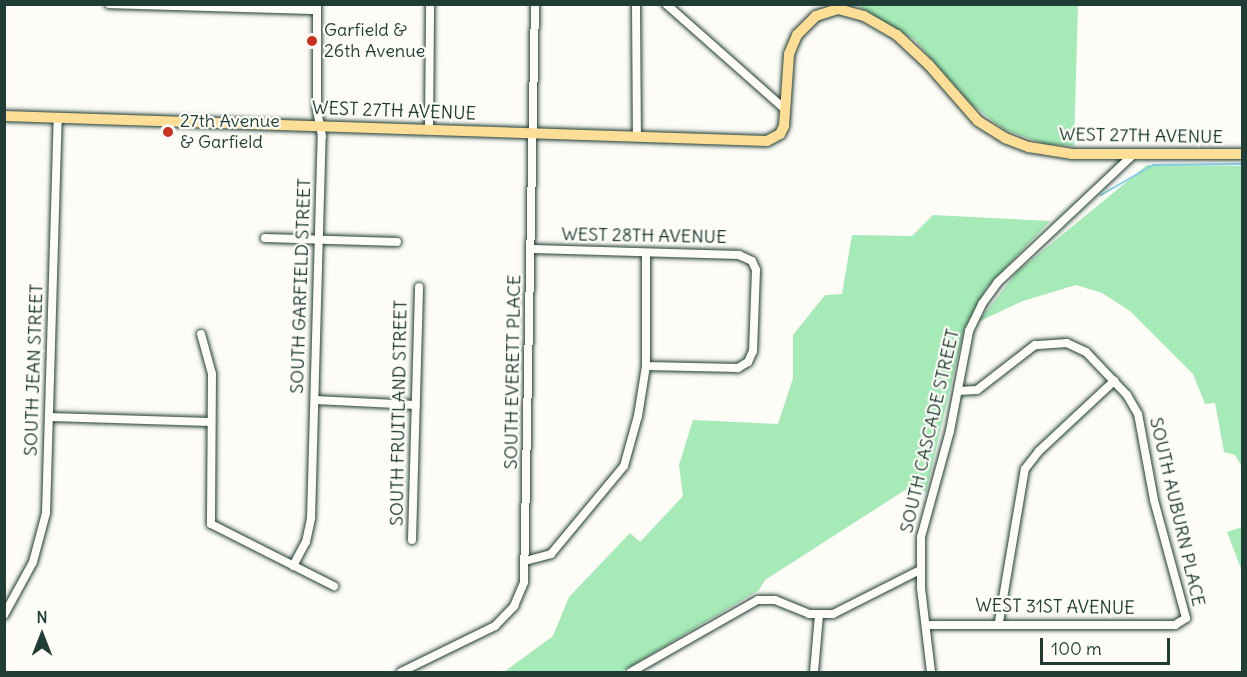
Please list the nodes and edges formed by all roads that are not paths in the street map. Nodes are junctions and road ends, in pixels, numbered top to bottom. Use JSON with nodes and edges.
{"nodes":[{"id":1,"x":109,"y":4,"type":"edge"},
{"id":2,"x":430,"y":4,"type":"edge"},
{"id":3,"x":535,"y":4,"type":"edge"},
{"id":4,"x":636,"y":4,"type":"edge"},
{"id":5,"x":666,"y":4,"type":"edge"},
{"id":6,"x":317,"y":8,"type":"edge"},
{"id":7,"x":824,"y":8,"type":"edge"},
{"id":8,"x":786,"y":111,"type":"junction"},
{"id":9,"x":4,"y":116,"type":"edge"},
{"id":10,"x":58,"y":118,"type":"junction"},
{"id":11,"x":320,"y":125,"type":"junction"},
{"id":12,"x":429,"y":129,"type":"junction"},
{"id":13,"x":534,"y":133,"type":"junction"},
{"id":14,"x":637,"y":137,"type":"junction"},
{"id":15,"x":1242,"y":154,"type":"edge"},
{"id":16,"x":1133,"y":155,"type":"junction"},
{"id":17,"x":265,"y":238,"type":"dead end"},
{"id":18,"x":320,"y":240,"type":"junction"},
{"id":19,"x":397,"y":242,"type":"dead end"},
{"id":20,"x":533,"y":249,"type":"junction"},
{"id":21,"x":646,"y":253,"type":"junction"},
{"id":22,"x":418,"y":287,"type":"dead end"},
{"id":23,"x":201,"y":334,"type":"dead end"},
{"id":24,"x":646,"y":366,"type":"junction"},
{"id":25,"x":1114,"y":381,"type":"junction"},
{"id":26,"x":958,"y":391,"type":"junction"},
{"id":27,"x":315,"y":400,"type":"junction"},
{"id":28,"x":416,"y":405,"type":"junction"},
{"id":29,"x":50,"y":417,"type":"junction"},
{"id":30,"x":210,"y":422,"type":"junction"},
{"id":31,"x":412,"y":540,"type":"dead end"},
{"id":32,"x":525,"y":561,"type":"junction"},
{"id":33,"x":293,"y":566,"type":"junction"},
{"id":34,"x":920,"y":570,"type":"junction"},
{"id":35,"x":334,"y":586,"type":"dead end"},
{"id":36,"x":4,"y":615,"type":"edge"},
{"id":37,"x":819,"y":615,"type":"junction"},
{"id":38,"x":999,"y":622,"type":"junction"},
{"id":39,"x":1183,"y":622,"type":"joint"},
{"id":40,"x":926,"y":625,"type":"junction"},
{"id":41,"x":401,"y":672,"type":"edge"},
{"id":42,"x":631,"y":672,"type":"edge"},
{"id":43,"x":814,"y":672,"type":"edge"},
{"id":44,"x":931,"y":672,"type":"edge"}],
"edges":[{"from":1,"to":6,"type":"street"},
{"from":2,"to":12,"type":"street"},
{"from":3,"to":13,"type":"street","name":"SOUTH EVERETT PLACE"},
{"from":4,"to":14,"type":"street"},
{"from":5,"to":8,"type":"street"},
{"from":6,"to":11,"type":"street","name":"SOUTH GARFIELD STREET"},
{"from":7,"to":8,"type":"main road"},
{"from":7,"to":16,"type":"main road","name":"WEST 27TH AVENUE"},
{"from":8,"to":14,"type":"main road","name":"WEST 27TH AVENUE"},
{"from":9,"to":10,"type":"main road","name":"WEST 27TH AVENUE"},
{"from":10,"to":11,"type":"main road","name":"WEST 27TH AVENUE"},
{"from":10,"to":29,"type":"street","name":"SOUTH JEAN STREET"},
{"from":11,"to":12,"type":"main road","name":"WEST 27TH AVENUE"},
{"from":11,"to":18,"type":"street","name":"SOUTH GARFIELD STREET"},
{"from":12,"to":13,"type":"main road","name":"WEST 27TH AVENUE"},
{"from":13,"to":14,"type":"main road","name":"WEST 27TH AVENUE"},
{"from":13,"to":20,"type":"street","name":"SOUTH EVERETT PLACE"},
{"from":15,"to":16,"type":"main road","name":"WEST 27TH AVENUE"},
{"from":16,"to":26,"type":"street","name":"SOUTH CASCADE STREET"},
{"from":17,"to":18,"type":"street"},
{"from":18,"to":19,"type":"street"},
{"from":18,"to":27,"type":"street","name":"SOUTH GARFIELD STREET"},
{"from":20,"to":21,"type":"street","name":"WEST 28TH AVENUE"},
{"from":20,"to":32,"type":"street","name":"SOUTH EVERETT PLACE"},
{"from":21,"to":24,"type":"street"},
{"from":21,"to":24,"type":"street","name":"WEST 28TH AVENUE"},
{"from":22,"to":28,"type":"street","name":"SOUTH FRUITLAND STREET"},
{"from":23,"to":30,"type":"street"},
{"from":24,"to":32,"type":"street"},
{"from":25,"to":26,"type":"street"},
{"from":25,"to":38,"type":"street"},
{"from":25,"to":39,"type":"street","name":"SOUTH AUBURN PLACE"},
{"from":26,"to":34,"type":"street","name":"SOUTH CASCADE STREET"},
{"from":27,"to":28,"type":"street"},
{"from":27,"to":33,"type":"street","name":"SOUTH GARFIELD STREET"},
{"from":28,"to":31,"type":"street","name":"SOUTH FRUITLAND STREET"},
{"from":29,"to":30,"type":"street"},
{"from":29,"to":36,"type":"street","name":"SOUTH JEAN STREET"},
{"from":30,"to":33,"type":"street"},
{"from":32,"to":41,"type":"street","name":"SOUTH EVERETT PLACE"},
{"from":33,"to":35,"type":"street"},
{"from":34,"to":37,"type":"street"},
{"from":34,"to":40,"type":"street","name":"SOUTH CASCADE STREET"},
{"from":37,"to":42,"type":"street"},
{"from":37,"to":43,"type":"street"},
{"from":38,"to":39,"type":"street","name":"WEST 31ST AVENUE"},
{"from":38,"to":40,"type":"street","name":"WEST 31ST AVENUE"},
{"from":40,"to":44,"type":"street","name":"SOUTH CASCADE STREET"}]}
